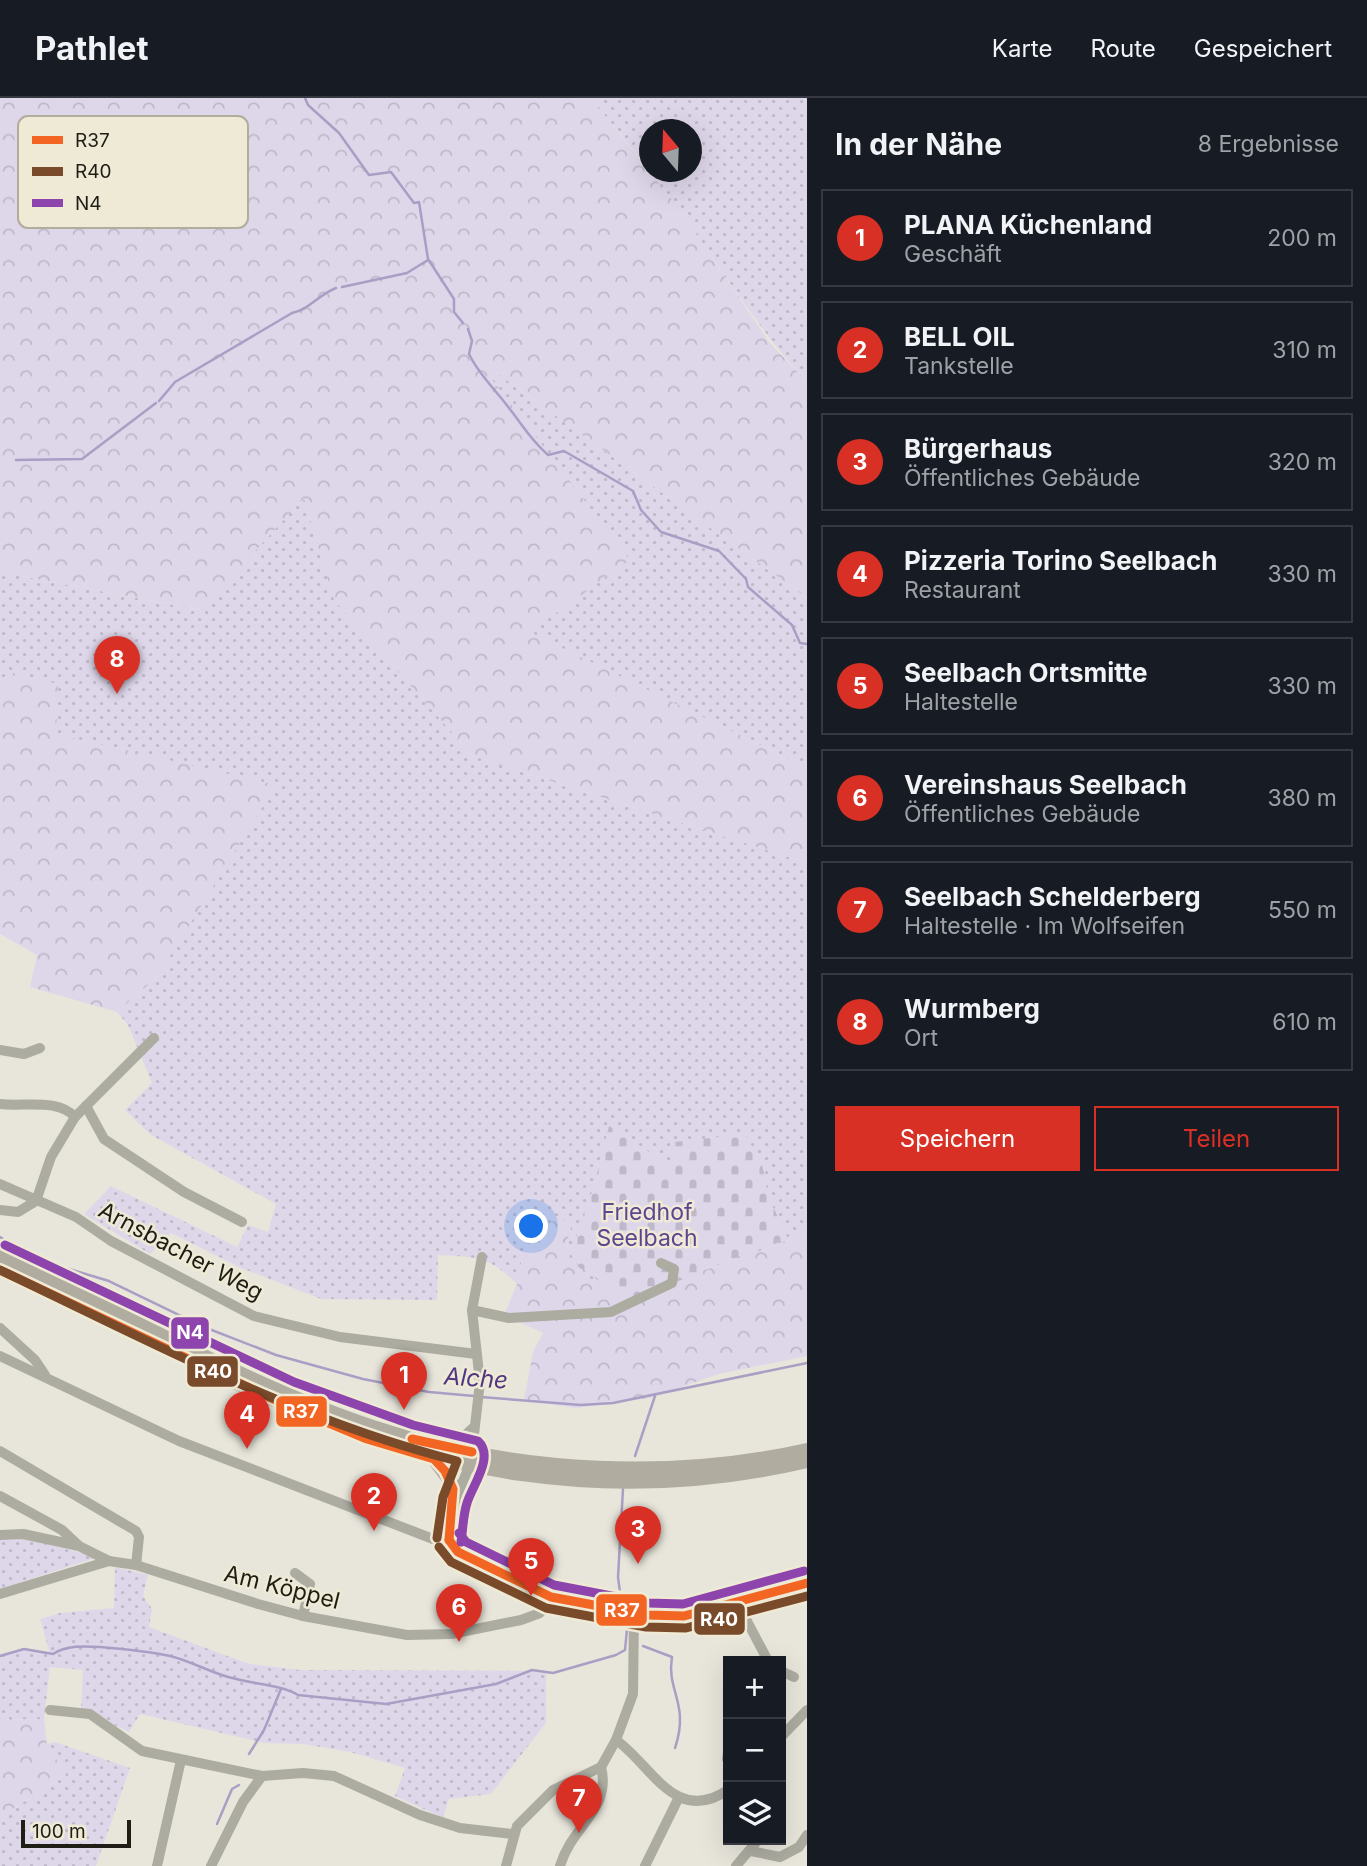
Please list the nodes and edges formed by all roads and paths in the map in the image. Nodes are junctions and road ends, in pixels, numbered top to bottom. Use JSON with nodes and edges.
{"nodes":[{"id":1,"x":153,"y":1038,"type":"dead end"},
{"id":2,"x":40,"y":1048,"type":"dead end"},
{"id":3,"x":0,"y":1050,"type":"edge"},
{"id":4,"x":0,"y":1104,"type":"edge"},
{"id":5,"x":86,"y":1105,"type":"junction"},
{"id":6,"x":75,"y":1117,"type":"junction"},
{"id":7,"x":0,"y":1184,"type":"edge"},
{"id":8,"x":36,"y":1201,"type":"junction"},
{"id":9,"x":0,"y":1210,"type":"edge"},
{"id":10,"x":242,"y":1222,"type":"dead end"},
{"id":11,"x":0,"y":1256,"type":"edge"},
{"id":12,"x":482,"y":1257,"type":"dead end"},
{"id":13,"x":661,"y":1262,"type":"dead end"},
{"id":14,"x":0,"y":1270,"type":"edge"},
{"id":15,"x":472,"y":1310,"type":"junction"},
{"id":16,"x":0,"y":1328,"type":"edge"},
{"id":17,"x":476,"y":1354,"type":"junction"},
{"id":18,"x":0,"y":1356,"type":"edge"},
{"id":19,"x":45,"y":1375,"type":"junction"},
{"id":20,"x":807,"y":1450,"type":"edge"},
{"id":21,"x":0,"y":1451,"type":"edge"},
{"id":22,"x":464,"y":1458,"type":"junction"},
{"id":23,"x":434,"y":1459,"type":"junction"},
{"id":24,"x":807,"y":1461,"type":"edge"},
{"id":25,"x":454,"y":1495,"type":"junction"},
{"id":26,"x":0,"y":1496,"type":"edge"},
{"id":27,"x":0,"y":1535,"type":"edge"},
{"id":28,"x":449,"y":1540,"type":"junction"},
{"id":29,"x":79,"y":1546,"type":"junction"},
{"id":30,"x":109,"y":1561,"type":"junction"},
{"id":31,"x":136,"y":1565,"type":"junction"},
{"id":32,"x":295,"y":1573,"type":"dead end"},
{"id":33,"x":807,"y":1583,"type":"edge"},
{"id":34,"x":0,"y":1594,"type":"edge"},
{"id":35,"x":551,"y":1597,"type":"junction"},
{"id":36,"x":737,"y":1602,"type":"junction"},
{"id":37,"x":627,"y":1611,"type":"junction"},
{"id":38,"x":303,"y":1616,"type":"junction"},
{"id":39,"x":765,"y":1656,"type":"edge"},
{"id":40,"x":786,"y":1673,"type":"edge"},
{"id":41,"x":794,"y":1677,"type":"dead end"},
{"id":42,"x":50,"y":1710,"type":"dead end"},
{"id":43,"x":807,"y":1710,"type":"edge"},
{"id":44,"x":786,"y":1732,"type":"edge"},
{"id":45,"x":616,"y":1740,"type":"junction"},
{"id":46,"x":181,"y":1760,"type":"junction"},
{"id":47,"x":601,"y":1767,"type":"junction"},
{"id":48,"x":262,"y":1776,"type":"junction"},
{"id":49,"x":723,"y":1792,"type":"edge"},
{"id":50,"x":679,"y":1797,"type":"junction"},
{"id":51,"x":512,"y":1833,"type":"junction"},
{"id":52,"x":807,"y":1835,"type":"edge"},
{"id":53,"x":755,"y":1845,"type":"edge"},
{"id":54,"x":751,"y":1851,"type":"junction"},
{"id":55,"x":157,"y":1866,"type":"edge"},
{"id":56,"x":211,"y":1866,"type":"edge"},
{"id":57,"x":506,"y":1866,"type":"edge"},
{"id":58,"x":560,"y":1866,"type":"edge"},
{"id":59,"x":645,"y":1866,"type":"edge"},
{"id":60,"x":736,"y":1866,"type":"edge"}],
"edges":[{"from":1,"to":5,"type":"street"},
{"from":2,"to":3,"type":"street"},
{"from":4,"to":6,"type":"street"},
{"from":5,"to":6,"type":"street"},
{"from":5,"to":10,"type":"street"},
{"from":6,"to":8,"type":"street"},
{"from":7,"to":8,"type":"street","name":"Arnsbacher Weg"},
{"from":8,"to":9,"type":"street"},
{"from":8,"to":17,"type":"street","name":"Arnsbacher Weg"},
{"from":11,"to":22,"type":"main road"},
{"from":12,"to":15,"type":"street"},
{"from":13,"to":15,"type":"street"},
{"from":14,"to":23,"type":"main road"},
{"from":15,"to":17,"type":"street"},
{"from":16,"to":19,"type":"street"},
{"from":17,"to":22,"type":"street"},
{"from":18,"to":19,"type":"street"},
{"from":19,"to":28,"type":"street"},
{"from":20,"to":22,"type":"main road"},
{"from":21,"to":31,"type":"street"},
{"from":22,"to":23,"type":"main road"},
{"from":22,"to":24,"type":"main road"},
{"from":22,"to":25,"type":"street"},
{"from":23,"to":25,"type":"main road"},
{"from":25,"to":28,"type":"street"},
{"from":26,"to":29,"type":"street"},
{"from":27,"to":29,"type":"street","name":"Am Köppel"},
{"from":28,"to":35,"type":"street"},
{"from":29,"to":30,"type":"street","name":"Am Köppel"},
{"from":30,"to":31,"type":"street","name":"Am Köppel"},
{"from":30,"to":34,"type":"street"},
{"from":31,"to":38,"type":"street","name":"Am Köppel"},
{"from":32,"to":38,"type":"street"},
{"from":33,"to":36,"type":"street"},
{"from":35,"to":37,"type":"street"},
{"from":35,"to":38,"type":"street","name":"Am Köppel"},
{"from":36,"to":37,"type":"street"},
{"from":36,"to":39,"type":"street"},
{"from":37,"to":45,"type":"street"},
{"from":40,"to":41,"type":"street"},
{"from":42,"to":46,"type":"street"},
{"from":43,"to":44,"type":"street"},
{"from":45,"to":47,"type":"street"},
{"from":45,"to":50,"type":"street"},
{"from":46,"to":48,"type":"street"},
{"from":46,"to":55,"type":"street"},
{"from":47,"to":51,"type":"street"},
{"from":47,"to":58,"type":"street"},
{"from":48,"to":51,"type":"street"},
{"from":48,"to":56,"type":"street"},
{"from":49,"to":50,"type":"street"},
{"from":50,"to":59,"type":"street"},
{"from":51,"to":57,"type":"street"},
{"from":52,"to":54,"type":"street"},
{"from":53,"to":54,"type":"street"},
{"from":54,"to":60,"type":"street"}]}
